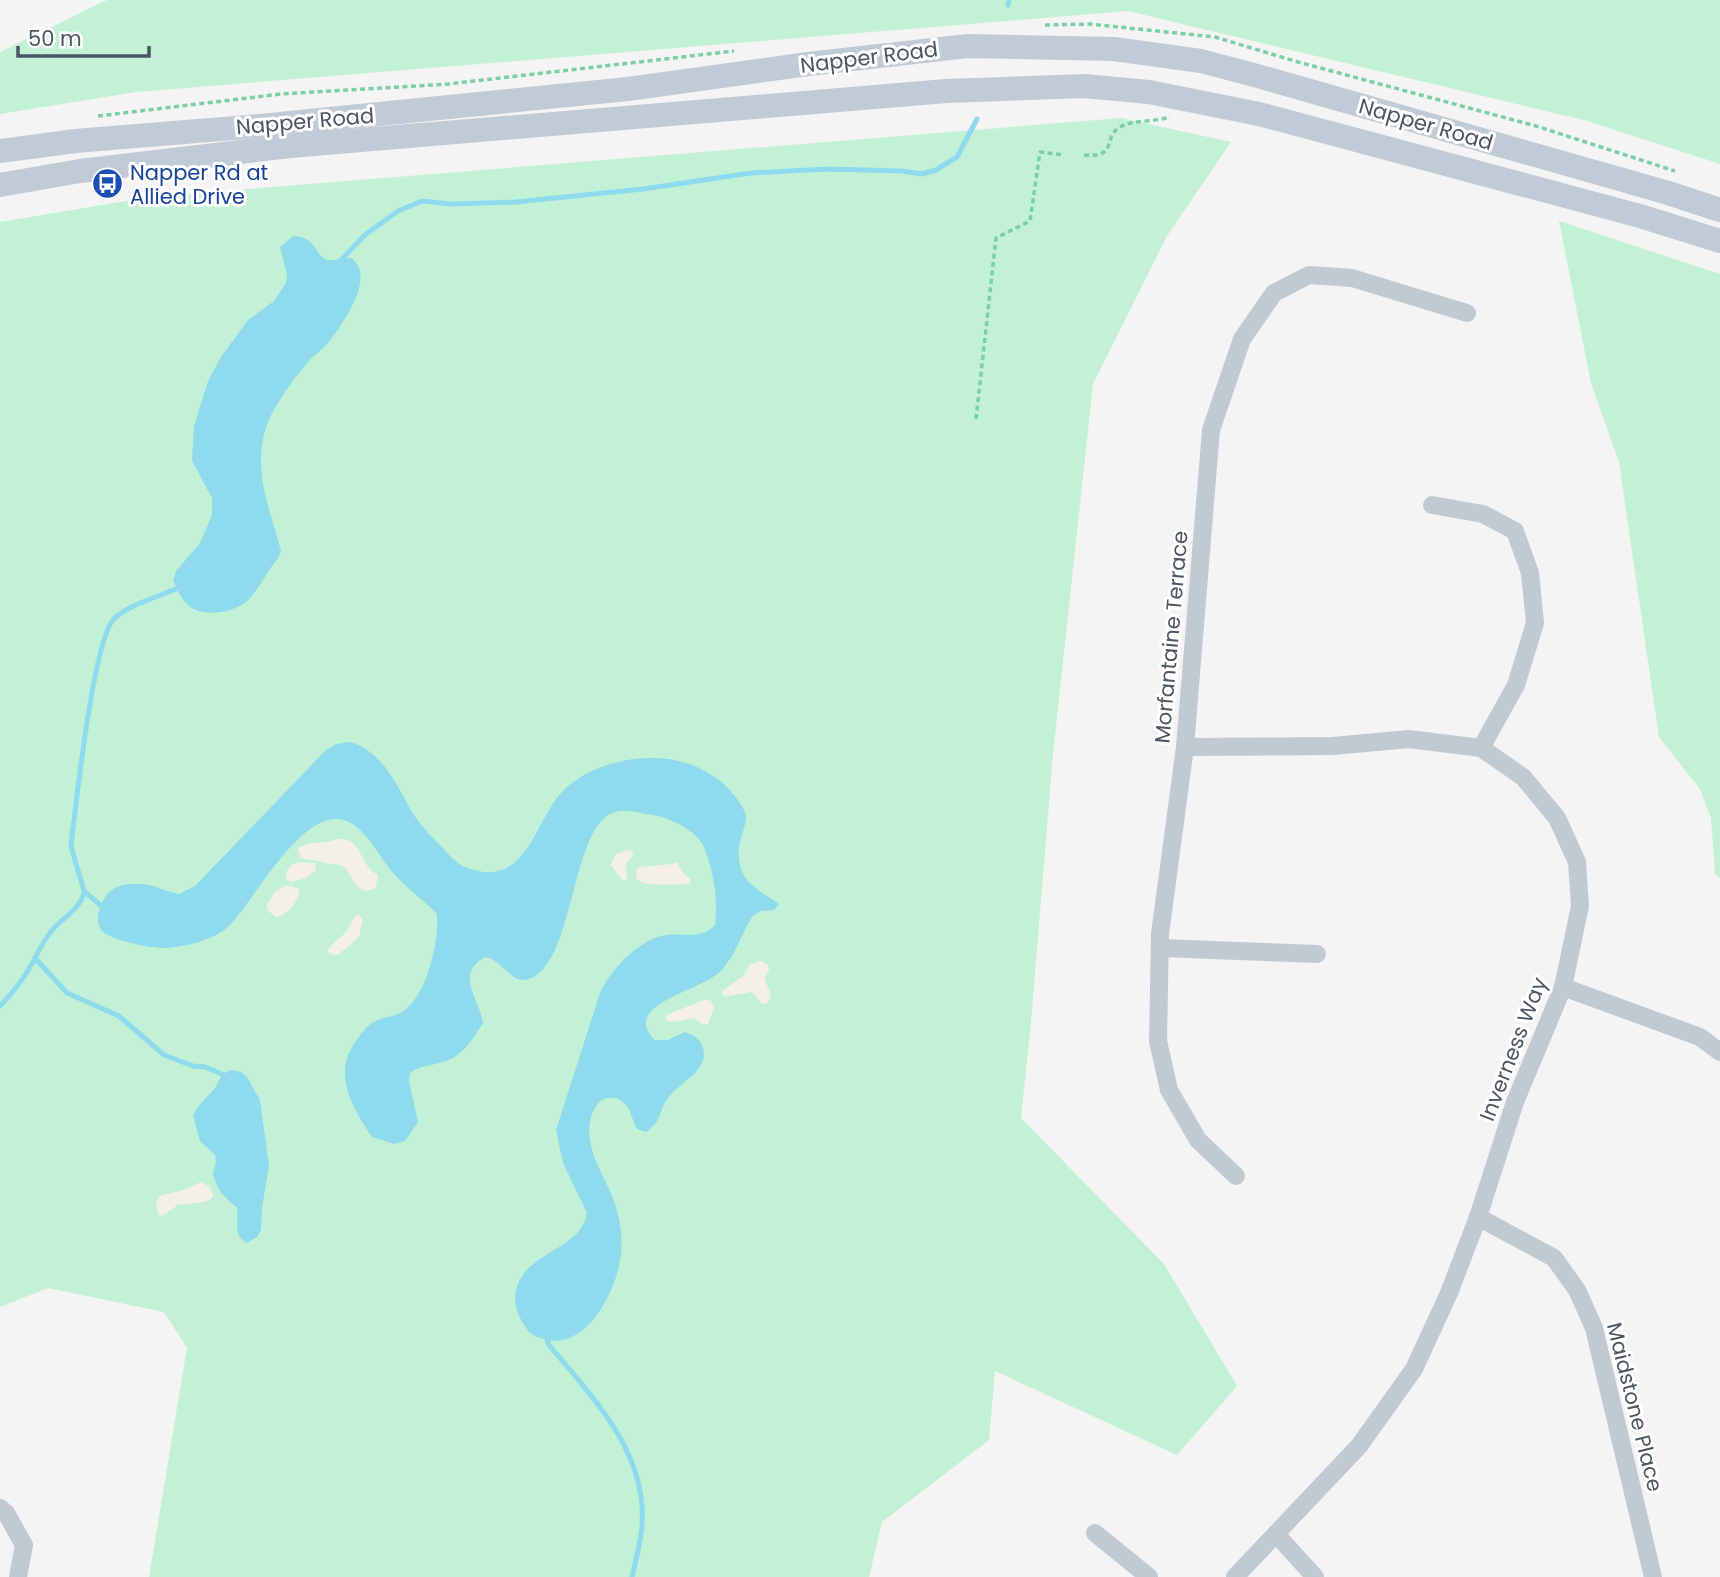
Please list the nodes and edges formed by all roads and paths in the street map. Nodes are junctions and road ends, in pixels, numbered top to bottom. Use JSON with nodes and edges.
{"nodes":[{"id":1,"x":1172,"y":111,"type":"dead end"},
{"id":2,"x":0,"y":151,"type":"edge"},
{"id":3,"x":1064,"y":155,"type":"dead end"},
{"id":4,"x":1084,"y":155,"type":"dead end"},
{"id":5,"x":31,"y":180,"type":"junction"},
{"id":6,"x":0,"y":185,"type":"edge"},
{"id":7,"x":0,"y":195,"type":"edge"},
{"id":8,"x":1720,"y":211,"type":"edge"},
{"id":9,"x":1720,"y":241,"type":"edge"},
{"id":10,"x":1466,"y":313,"type":"dead end"},
{"id":11,"x":976,"y":419,"type":"dead end"},
{"id":12,"x":1432,"y":505,"type":"dead end"},
{"id":13,"x":1185,"y":747,"type":"junction"},
{"id":14,"x":1481,"y":748,"type":"junction"},
{"id":15,"x":1160,"y":948,"type":"junction"},
{"id":16,"x":1317,"y":954,"type":"dead end"},
{"id":17,"x":1563,"y":987,"type":"junction"},
{"id":18,"x":1720,"y":1052,"type":"edge"},
{"id":19,"x":1236,"y":1176,"type":"dead end"},
{"id":20,"x":1478,"y":1217,"type":"junction"},
{"id":21,"x":0,"y":1508,"type":"edge"},
{"id":22,"x":1095,"y":1533,"type":"dead end"},
{"id":23,"x":1276,"y":1534,"type":"junction"},
{"id":24,"x":18,"y":1577,"type":"edge"},
{"id":25,"x":1149,"y":1577,"type":"edge"},
{"id":26,"x":1235,"y":1577,"type":"edge"},
{"id":27,"x":1315,"y":1577,"type":"edge"},
{"id":28,"x":1653,"y":1577,"type":"edge"}],
"edges":[{"from":1,"to":4,"type":"path"},
{"from":2,"to":8,"type":"main road","name":"Napper Road"},
{"from":3,"to":11,"type":"path"},
{"from":5,"to":6,"type":"main road","name":"Napper Road"},
{"from":5,"to":7,"type":"main road"},
{"from":5,"to":9,"type":"main road","name":"Napper Road"},
{"from":10,"to":13,"type":"street","name":"Morfantaine Terrace"},
{"from":12,"to":14,"type":"street"},
{"from":13,"to":14,"type":"street","name":"Inverness Way"},
{"from":13,"to":15,"type":"street","name":"Morfantaine Terrace"},
{"from":14,"to":17,"type":"street","name":"Inverness Way"},
{"from":15,"to":16,"type":"street"},
{"from":15,"to":19,"type":"street","name":"Morfantaine Terrace"},
{"from":17,"to":18,"type":"street"},
{"from":17,"to":20,"type":"street","name":"Inverness Way"},
{"from":20,"to":23,"type":"street","name":"Inverness Way"},
{"from":20,"to":28,"type":"street","name":"Maidstone Place"},
{"from":21,"to":24,"type":"street"},
{"from":22,"to":25,"type":"street"},
{"from":23,"to":26,"type":"street","name":"Inverness Way"},
{"from":23,"to":27,"type":"street"}]}
